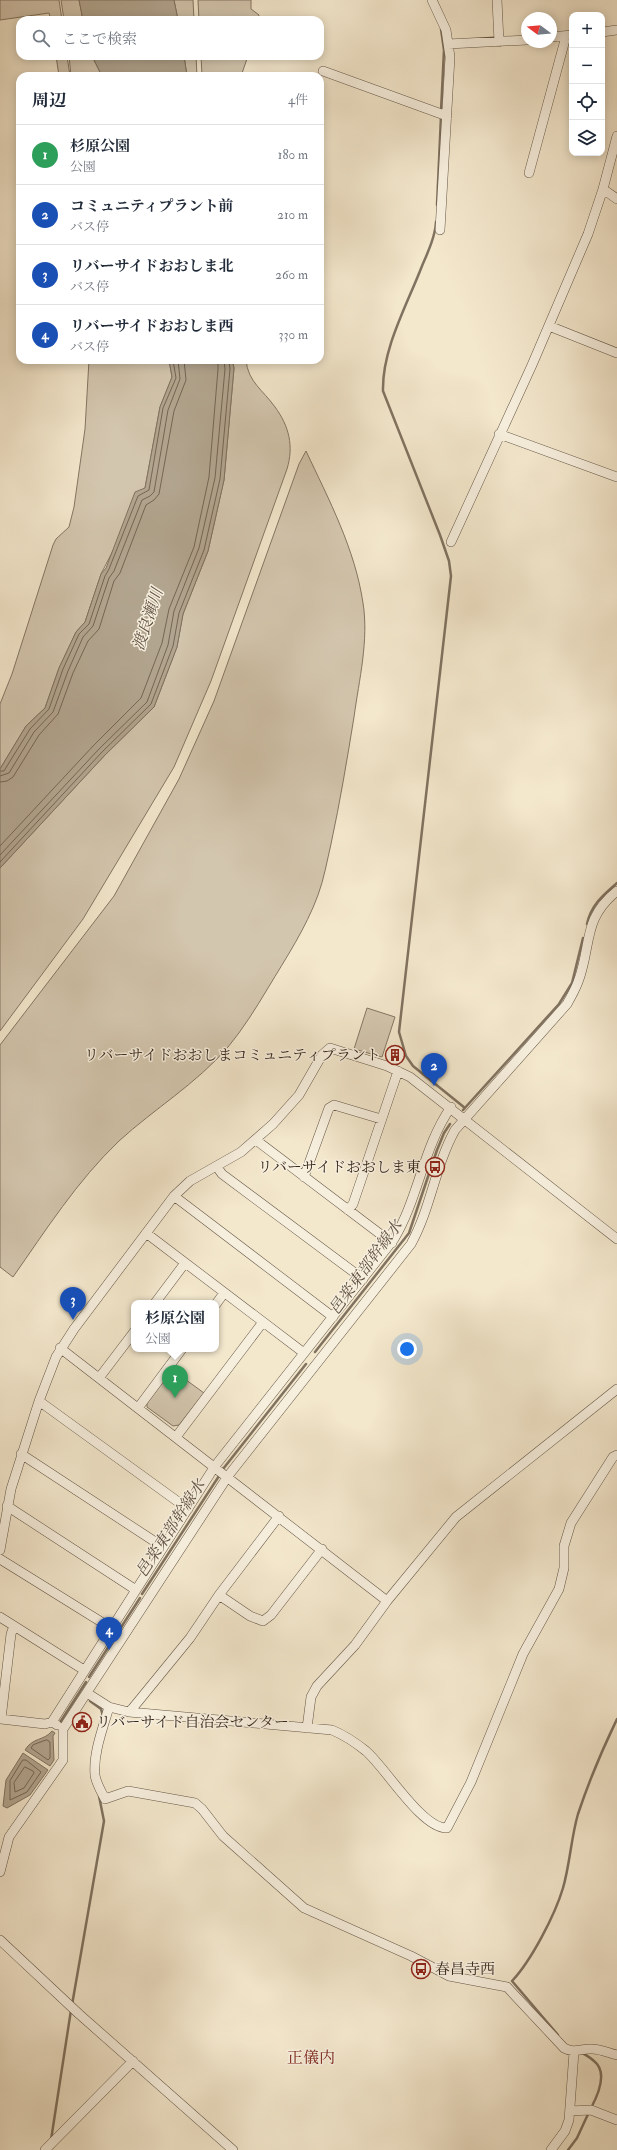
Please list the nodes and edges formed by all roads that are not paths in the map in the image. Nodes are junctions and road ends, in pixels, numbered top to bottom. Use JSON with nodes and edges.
{"nodes":[{"id":1,"x":432,"y":0,"type":"edge"},
{"id":2,"x":497,"y":0,"type":"edge"},
{"id":3,"x":617,"y":30,"type":"edge"},
{"id":4,"x":605,"y":32,"type":"edge"},
{"id":5,"x":568,"y":36,"type":"edge"},
{"id":6,"x":557,"y":37,"type":"edge"},
{"id":7,"x":521,"y":40,"type":"edge"},
{"id":8,"x":499,"y":42,"type":"junction"},
{"id":9,"x":448,"y":44,"type":"junction"},
{"id":10,"x":323,"y":71,"type":"dead end"},
{"id":11,"x":447,"y":116,"type":"junction"},
{"id":12,"x":617,"y":136,"type":"edge"},
{"id":13,"x":529,"y":173,"type":"dead end"},
{"id":14,"x":603,"y":189,"type":"junction"},
{"id":15,"x":617,"y":199,"type":"edge"},
{"id":16,"x":440,"y":230,"type":"dead end"},
{"id":17,"x":549,"y":326,"type":"junction"},
{"id":18,"x":617,"y":353,"type":"edge"},
{"id":19,"x":499,"y":434,"type":"junction"},
{"id":20,"x":617,"y":477,"type":"edge"},
{"id":21,"x":452,"y":542,"type":"dead end"},
{"id":22,"x":617,"y":891,"type":"edge"},
{"id":23,"x":398,"y":1071,"type":"junction"},
{"id":24,"x":451,"y":1107,"type":"junction"},
{"id":25,"x":465,"y":1118,"type":"junction"},
{"id":26,"x":381,"y":1119,"type":"junction"},
{"id":27,"x":256,"y":1140,"type":"junction"},
{"id":28,"x":217,"y":1167,"type":"junction"},
{"id":29,"x":304,"y":1176,"type":"junction"},
{"id":30,"x":174,"y":1196,"type":"junction"},
{"id":31,"x":348,"y":1210,"type":"junction"},
{"id":32,"x":146,"y":1233,"type":"junction"},
{"id":33,"x":617,"y":1239,"type":"edge"},
{"id":34,"x":392,"y":1243,"type":"junction"},
{"id":35,"x":185,"y":1263,"type":"junction"},
{"id":36,"x":363,"y":1279,"type":"junction"},
{"id":37,"x":224,"y":1293,"type":"junction"},
{"id":38,"x":157,"y":1300,"type":"edge"},
{"id":39,"x":219,"y":1300,"type":"edge"},
{"id":40,"x":333,"y":1317,"type":"junction"},
{"id":41,"x":263,"y":1322,"type":"junction"},
{"id":42,"x":131,"y":1336,"type":"edge"},
{"id":43,"x":60,"y":1348,"type":"junction"},
{"id":44,"x":180,"y":1352,"type":"edge"},
{"id":45,"x":304,"y":1353,"type":"junction"},
{"id":46,"x":99,"y":1378,"type":"junction"},
{"id":47,"x":617,"y":1388,"type":"edge"},
{"id":48,"x":39,"y":1401,"type":"junction"},
{"id":49,"x":138,"y":1408,"type":"junction"},
{"id":50,"x":176,"y":1437,"type":"junction"},
{"id":51,"x":22,"y":1454,"type":"junction"},
{"id":52,"x":617,"y":1455,"type":"edge"},
{"id":53,"x":215,"y":1466,"type":"junction"},
{"id":54,"x":228,"y":1476,"type":"junction"},
{"id":55,"x":7,"y":1506,"type":"junction"},
{"id":56,"x":188,"y":1509,"type":"junction"},
{"id":57,"x":279,"y":1516,"type":"junction"},
{"id":58,"x":163,"y":1548,"type":"junction"},
{"id":59,"x":322,"y":1549,"type":"junction"},
{"id":60,"x":0,"y":1550,"type":"edge"},
{"id":61,"x":0,"y":1559,"type":"edge"},
{"id":62,"x":136,"y":1590,"type":"junction"},
{"id":63,"x":219,"y":1595,"type":"junction"},
{"id":64,"x":387,"y":1600,"type":"junction"},
{"id":65,"x":0,"y":1617,"type":"edge"},
{"id":66,"x":14,"y":1626,"type":"junction"},
{"id":67,"x":111,"y":1628,"type":"junction"},
{"id":68,"x":84,"y":1670,"type":"junction"},
{"id":69,"x":87,"y":1693,"type":"junction"},
{"id":70,"x":109,"y":1707,"type":"junction"},
{"id":71,"x":129,"y":1712,"type":"junction"},
{"id":72,"x":52,"y":1722,"type":"junction"},
{"id":73,"x":307,"y":1728,"type":"junction"},
{"id":74,"x":63,"y":1729,"type":"junction"},
{"id":75,"x":0,"y":1872,"type":"edge"},
{"id":76,"x":0,"y":1940,"type":"edge"},
{"id":77,"x":574,"y":2052,"type":"junction"},
{"id":78,"x":617,"y":2055,"type":"edge"},
{"id":79,"x":134,"y":2061,"type":"junction"},
{"id":80,"x":570,"y":2111,"type":"junction"},
{"id":81,"x":617,"y":2120,"type":"edge"},
{"id":82,"x":45,"y":2150,"type":"edge"},
{"id":83,"x":233,"y":2150,"type":"edge"},
{"id":84,"x":551,"y":2150,"type":"edge"}],
"edges":[{"from":1,"to":9,"type":"street"},
{"from":2,"to":8,"type":"street"},
{"from":3,"to":4,"type":"street"},
{"from":5,"to":6,"type":"street"},
{"from":5,"to":13,"type":"street"},
{"from":7,"to":8,"type":"street"},
{"from":8,"to":9,"type":"street"},
{"from":9,"to":11,"type":"street"},
{"from":10,"to":11,"type":"street"},
{"from":11,"to":16,"type":"street"},
{"from":12,"to":14,"type":"street"},
{"from":14,"to":15,"type":"street"},
{"from":14,"to":17,"type":"street"},
{"from":17,"to":18,"type":"street"},
{"from":17,"to":19,"type":"street"},
{"from":19,"to":20,"type":"street"},
{"from":19,"to":21,"type":"street"},
{"from":22,"to":25,"type":"street"},
{"from":23,"to":24,"type":"street"},
{"from":23,"to":26,"type":"street"},
{"from":23,"to":27,"type":"street"},
{"from":24,"to":25,"type":"street"},
{"from":24,"to":34,"type":"street"},
{"from":25,"to":33,"type":"street"},
{"from":25,"to":54,"type":"street"},
{"from":26,"to":29,"type":"street"},
{"from":26,"to":31,"type":"street"},
{"from":27,"to":28,"type":"street"},
{"from":27,"to":29,"type":"street"},
{"from":28,"to":30,"type":"street"},
{"from":28,"to":36,"type":"street"},
{"from":29,"to":31,"type":"street"},
{"from":30,"to":32,"type":"street"},
{"from":30,"to":40,"type":"street"},
{"from":31,"to":34,"type":"street"},
{"from":32,"to":35,"type":"street"},
{"from":32,"to":43,"type":"street"},
{"from":34,"to":36,"type":"street"},
{"from":35,"to":37,"type":"street"},
{"from":35,"to":38,"type":"street"},
{"from":36,"to":40,"type":"street"},
{"from":37,"to":39,"type":"street"},
{"from":37,"to":41,"type":"street"},
{"from":40,"to":45,"type":"street"},
{"from":41,"to":45,"type":"street"},
{"from":41,"to":50,"type":"street"},
{"from":42,"to":46,"type":"street"},
{"from":43,"to":46,"type":"street"},
{"from":43,"to":48,"type":"street"},
{"from":44,"to":49,"type":"street"},
{"from":45,"to":53,"type":"street"},
{"from":46,"to":49,"type":"street"},
{"from":47,"to":64,"type":"street"},
{"from":48,"to":51,"type":"street"},
{"from":48,"to":56,"type":"street"},
{"from":49,"to":50,"type":"street"},
{"from":50,"to":53,"type":"street"},
{"from":51,"to":55,"type":"street"},
{"from":51,"to":58,"type":"street"},
{"from":52,"to":73,"type":"street"},
{"from":53,"to":54,"type":"street"},
{"from":53,"to":56,"type":"street"},
{"from":54,"to":57,"type":"street"},
{"from":54,"to":69,"type":"street"},
{"from":55,"to":60,"type":"street"},
{"from":55,"to":62,"type":"street"},
{"from":56,"to":58,"type":"street"},
{"from":57,"to":59,"type":"street"},
{"from":57,"to":63,"type":"street"},
{"from":58,"to":62,"type":"street"},
{"from":59,"to":63,"type":"street"},
{"from":59,"to":64,"type":"street"},
{"from":61,"to":67,"type":"street"},
{"from":62,"to":67,"type":"street"},
{"from":63,"to":71,"type":"street"},
{"from":64,"to":73,"type":"street"},
{"from":65,"to":66,"type":"street"},
{"from":66,"to":68,"type":"street"},
{"from":66,"to":72,"type":"street"},
{"from":67,"to":68,"type":"street"},
{"from":68,"to":72,"type":"street"},
{"from":69,"to":70,"type":"street"},
{"from":69,"to":74,"type":"street"},
{"from":70,"to":71,"type":"street"},
{"from":70,"to":77,"type":"street"},
{"from":71,"to":73,"type":"street"},
{"from":72,"to":74,"type":"street"},
{"from":74,"to":75,"type":"street"},
{"from":76,"to":79,"type":"street"},
{"from":77,"to":78,"type":"street"},
{"from":77,"to":80,"type":"street"},
{"from":79,"to":82,"type":"street"},
{"from":79,"to":83,"type":"street"},
{"from":80,"to":81,"type":"street"},
{"from":80,"to":84,"type":"street"}]}
